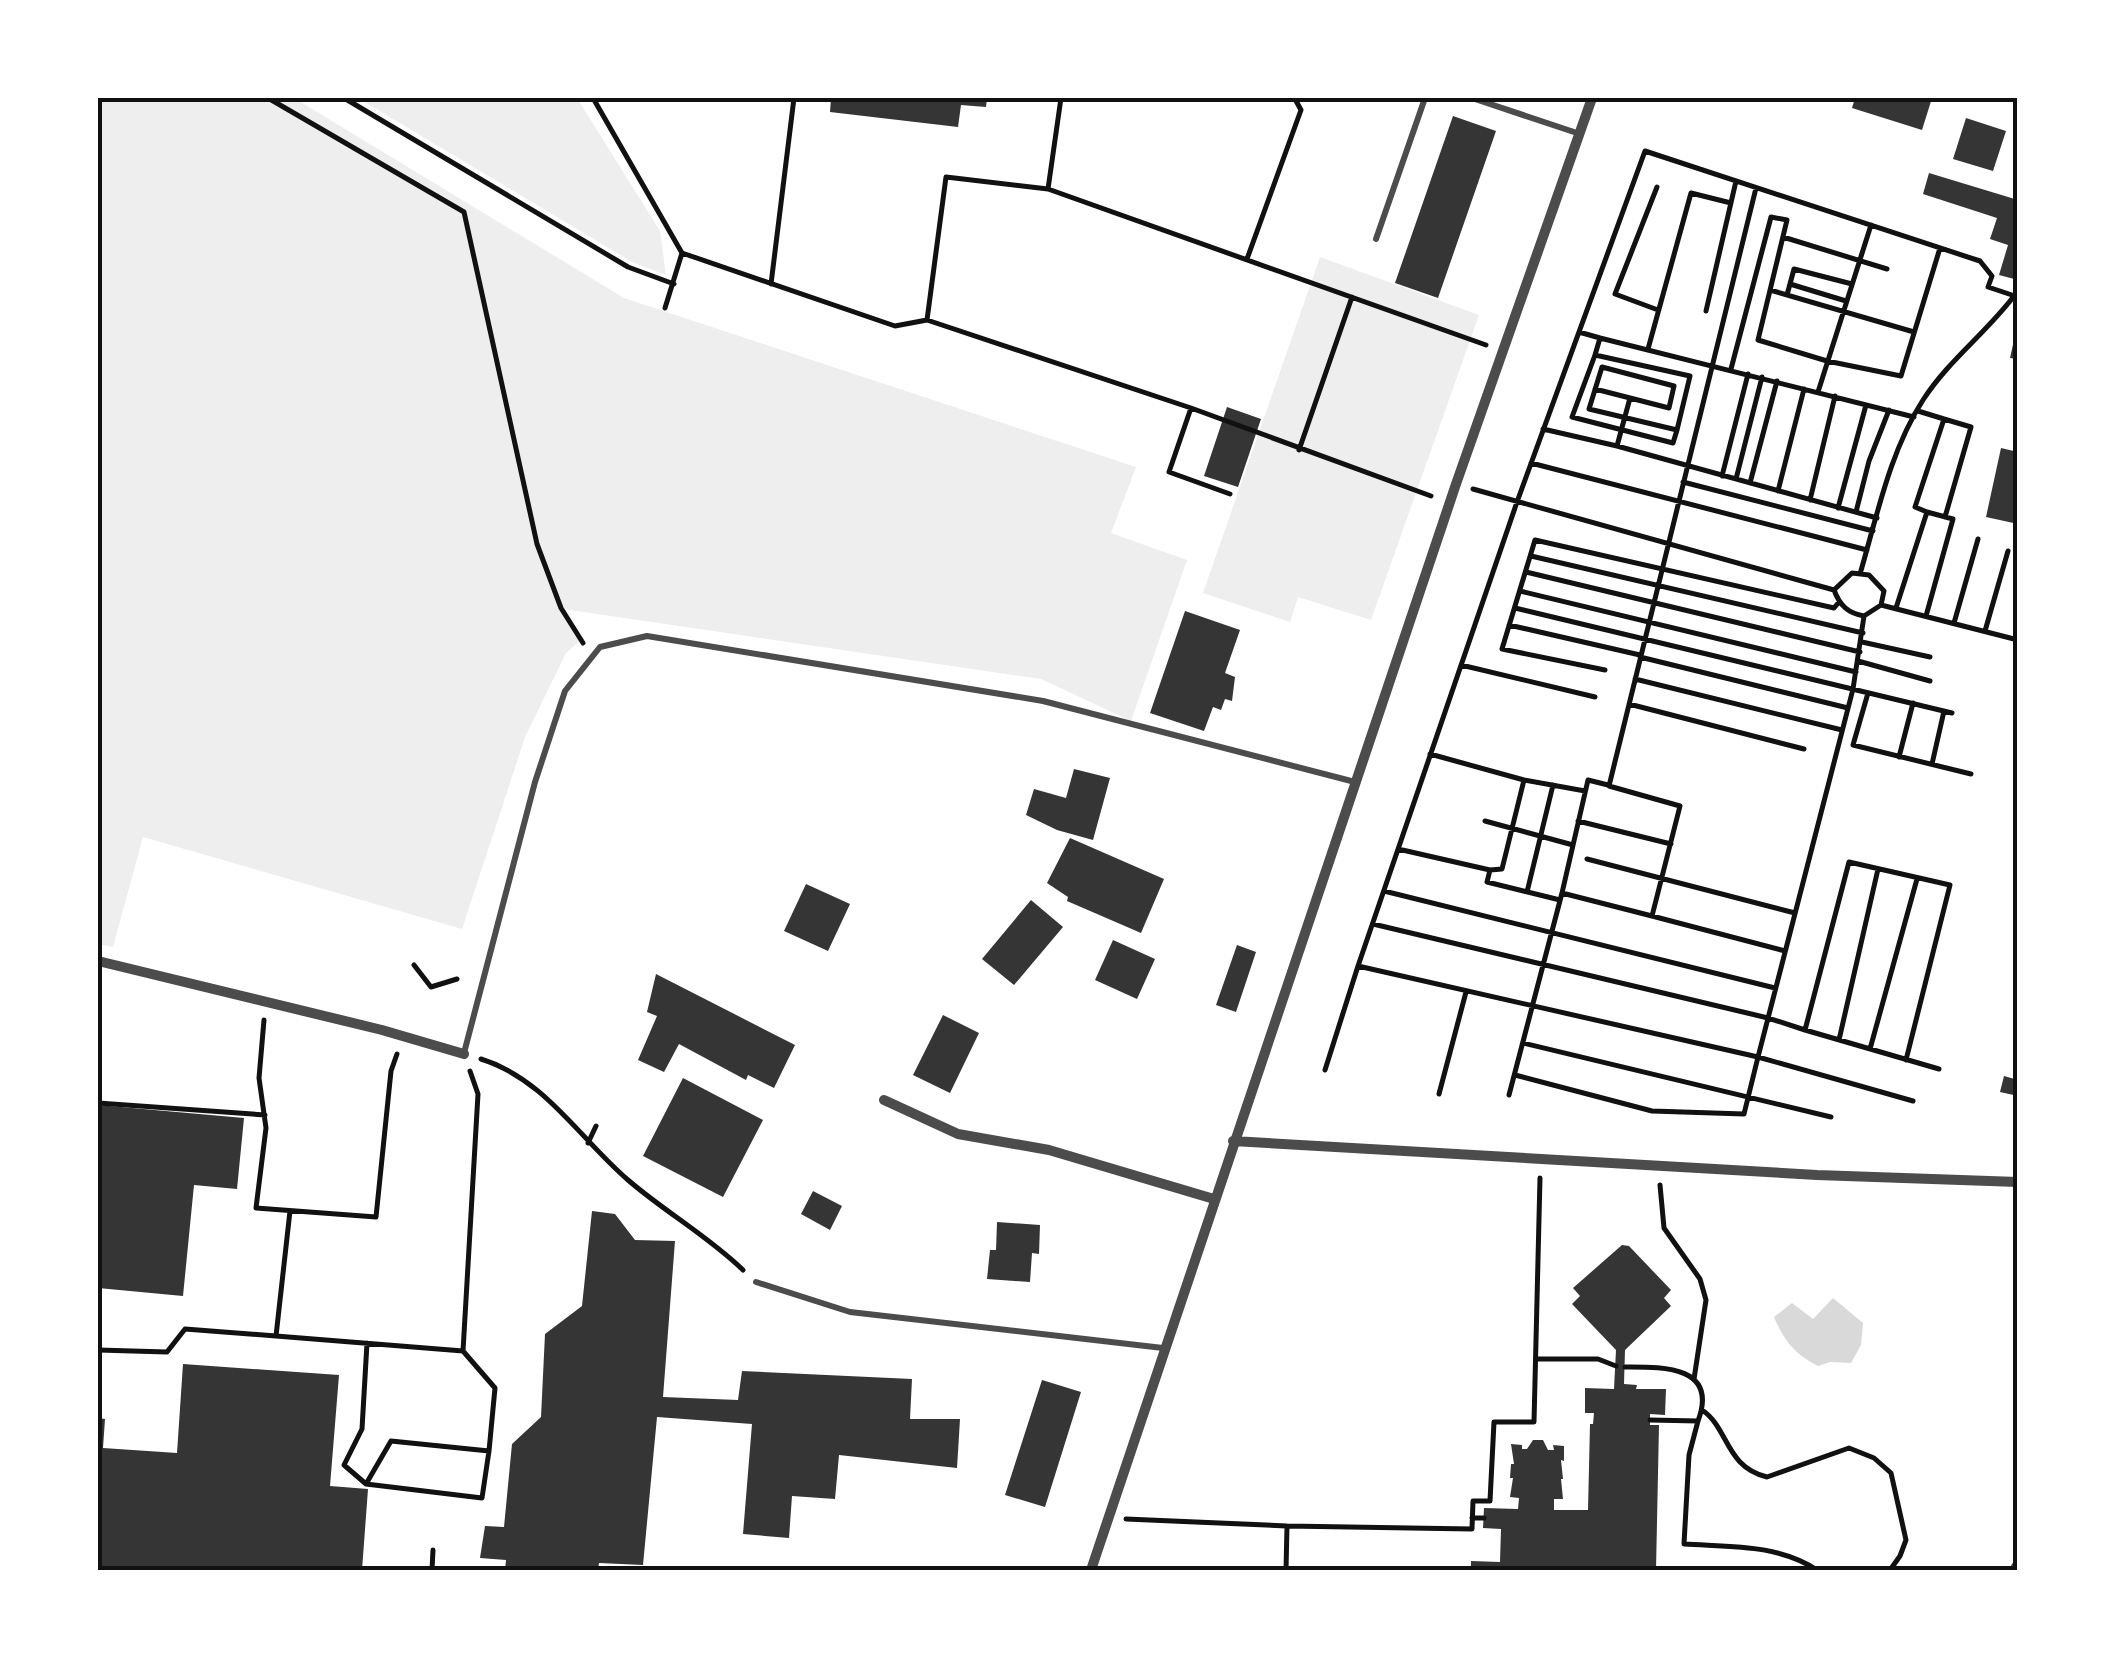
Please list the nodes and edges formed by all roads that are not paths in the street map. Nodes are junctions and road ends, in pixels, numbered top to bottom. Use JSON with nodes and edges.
{"nodes":[{"id":1,"x":1425,"y":98,"type":"edge"},
{"id":2,"x":1472,"y":98,"type":"edge"},
{"id":3,"x":1592,"y":98,"type":"edge"},
{"id":4,"x":1580,"y":134,"type":"junction"},
{"id":5,"x":1376,"y":239,"type":"dead end"},
{"id":6,"x":1355,"y":782,"type":"junction"},
{"id":7,"x":98,"y":961,"type":"edge"},
{"id":8,"x":464,"y":1054,"type":"joint"},
{"id":9,"x":884,"y":1100,"type":"dead end"},
{"id":10,"x":1233,"y":1141,"type":"junction"},
{"id":11,"x":2018,"y":1182,"type":"edge"},
{"id":12,"x":1214,"y":1199,"type":"junction"},
{"id":13,"x":756,"y":1282,"type":"road end"},
{"id":14,"x":1164,"y":1348,"type":"junction"},
{"id":15,"x":1090,"y":1570,"type":"edge"}],
"edges":[{"from":1,"to":5,"type":"lane"},
{"from":2,"to":4,"type":"lane"},
{"from":3,"to":4,"type":"street"},
{"from":4,"to":6,"type":"street"},
{"from":6,"to":8,"type":"lane"},
{"from":6,"to":10,"type":"street"},
{"from":7,"to":8,"type":"street"},
{"from":9,"to":12,"type":"street"},
{"from":10,"to":11,"type":"street"},
{"from":10,"to":12,"type":"street"},
{"from":12,"to":14,"type":"street"},
{"from":13,"to":14,"type":"lane"},
{"from":14,"to":15,"type":"street"}]}
